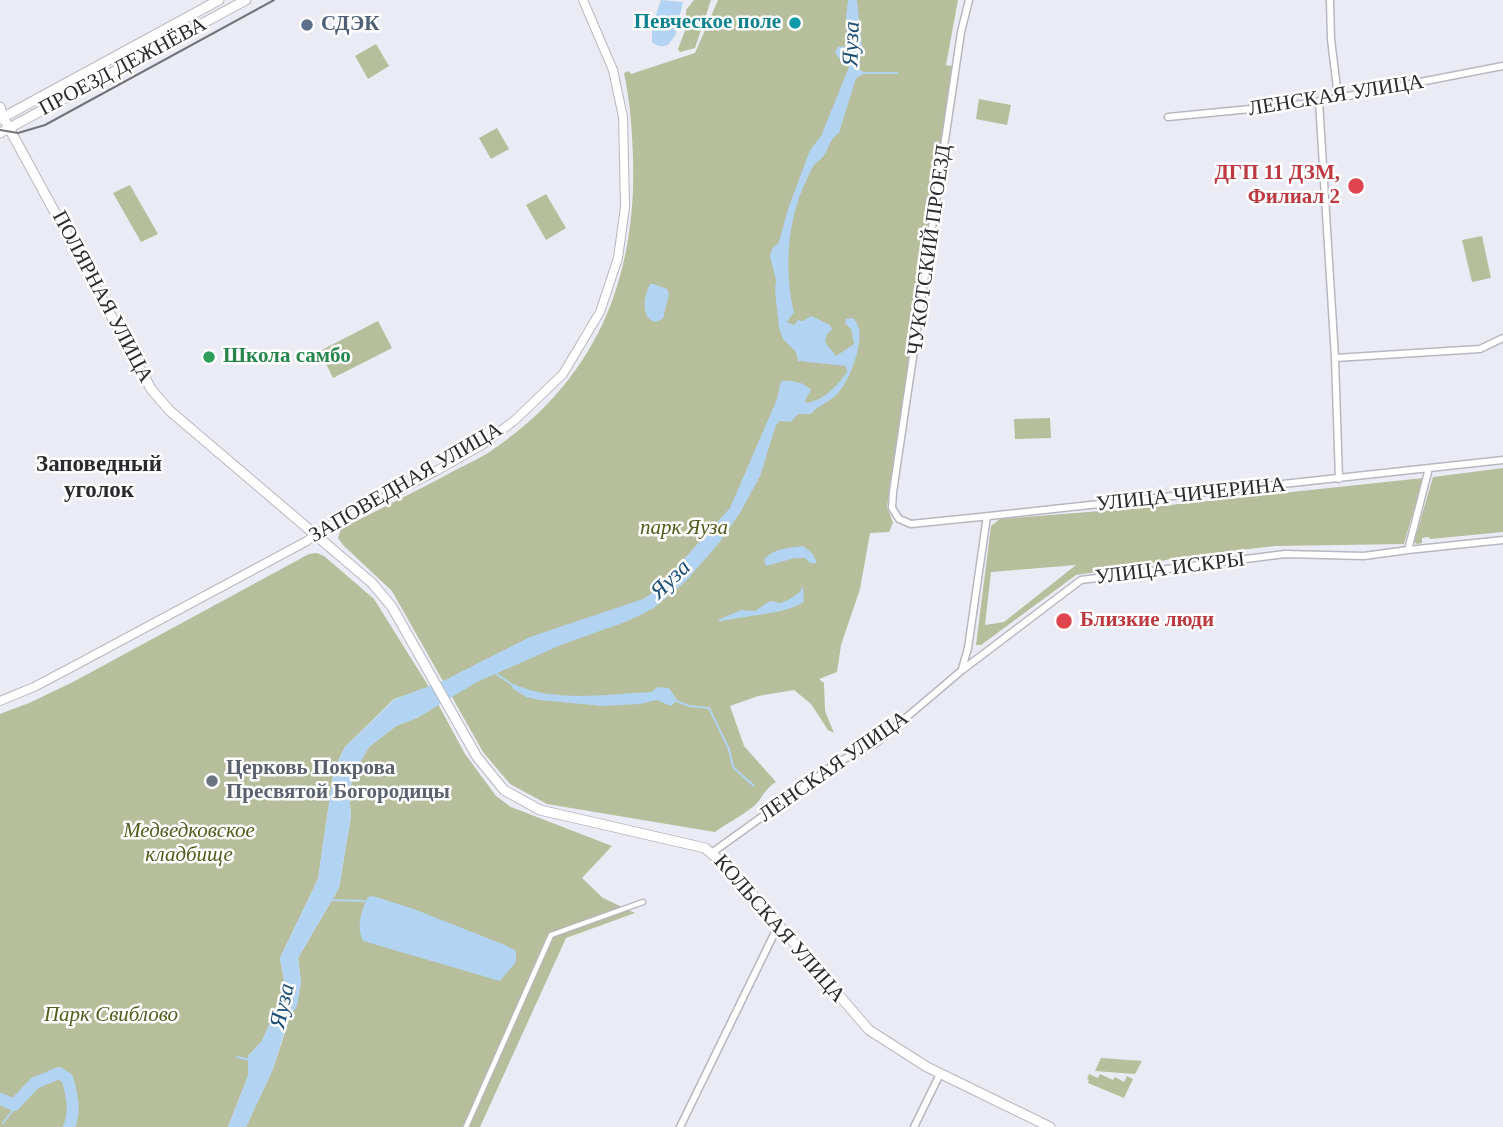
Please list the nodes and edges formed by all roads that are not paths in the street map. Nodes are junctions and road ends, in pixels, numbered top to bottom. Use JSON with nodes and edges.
{"nodes":[{"id":1,"x":219,"y":0,"type":"edge"},
{"id":2,"x":246,"y":0,"type":"edge"},
{"id":3,"x":583,"y":0,"type":"edge"},
{"id":4,"x":969,"y":0,"type":"edge"},
{"id":5,"x":1331,"y":0,"type":"edge"},
{"id":6,"x":1503,"y":66,"type":"edge"},
{"id":7,"x":1338,"y":97,"type":"junction"},
{"id":8,"x":1319,"y":101,"type":"junction"},
{"id":9,"x":0,"y":107,"type":"edge"},
{"id":10,"x":1,"y":117,"type":"edge"},
{"id":11,"x":1168,"y":117,"type":"dead end"},
{"id":12,"x":5,"y":131,"type":"edge"},
{"id":13,"x":1503,"y":338,"type":"edge"},
{"id":14,"x":1335,"y":358,"type":"junction"},
{"id":15,"x":1503,"y":460,"type":"edge"},
{"id":16,"x":1429,"y":468,"type":"junction"},
{"id":17,"x":1339,"y":479,"type":"junction"},
{"id":18,"x":892,"y":501,"type":"joint"},
{"id":19,"x":987,"y":516,"type":"junction"},
{"id":20,"x":317,"y":534,"type":"junction"},
{"id":21,"x":1503,"y":540,"type":"edge"},
{"id":22,"x":1408,"y":550,"type":"junction"},
{"id":23,"x":382,"y":595,"type":"joint"},
{"id":24,"x":961,"y":671,"type":"junction"},
{"id":25,"x":0,"y":701,"type":"edge"},
{"id":26,"x":713,"y":852,"type":"junction"},
{"id":27,"x":643,"y":902,"type":"dead end"},
{"id":28,"x":778,"y":926,"type":"junction"},
{"id":29,"x":940,"y":1074,"type":"junction"},
{"id":30,"x":466,"y":1127,"type":"edge"},
{"id":31,"x":680,"y":1127,"type":"edge"},
{"id":32,"x":914,"y":1127,"type":"edge"},
{"id":33,"x":1050,"y":1127,"type":"edge"}],
"edges":[{"from":1,"to":10,"type":"main road","name":"ПРОЕЗД ДЕЖНЁВА"},
{"from":2,"to":12,"type":"main road","name":"ПРОЕЗД ДЕЖНЁВА"},
{"from":3,"to":20,"type":"street","name":"ЗАПОВЕДНАЯ УЛИЦА"},
{"from":4,"to":18,"type":"street","name":"ЧУКОТСКИЙ ПРОЕЗД"},
{"from":5,"to":7,"type":"street"},
{"from":6,"to":7,"type":"street","name":"ЛЕНСКАЯ УЛИЦА"},
{"from":7,"to":8,"type":"street","name":"ЛЕНСКАЯ УЛИЦА"},
{"from":8,"to":11,"type":"street","name":"ЛЕНСКАЯ УЛИЦА"},
{"from":8,"to":14,"type":"street"},
{"from":9,"to":10,"type":"main road","name":"ПОЛЯРНАЯ УЛИЦА"},
{"from":10,"to":12,"type":"main road","name":"ПОЛЯРНАЯ УЛИЦА"},
{"from":12,"to":20,"type":"main road","name":"ПОЛЯРНАЯ УЛИЦА"},
{"from":13,"to":14,"type":"street"},
{"from":14,"to":17,"type":"street"},
{"from":15,"to":16,"type":"street","name":"УЛИЦА ЧИЧЕРИНА"},
{"from":16,"to":17,"type":"street","name":"УЛИЦА ЧИЧЕРИНА"},
{"from":16,"to":22,"type":"street"},
{"from":17,"to":19,"type":"street","name":"УЛИЦА ЧИЧЕРИНА"},
{"from":18,"to":19,"type":"street","name":"УЛИЦА ЧИЧЕРИНА"},
{"from":19,"to":24,"type":"street"},
{"from":20,"to":23,"type":"main road","name":"ПОЛЯРНАЯ УЛИЦА"},
{"from":20,"to":25,"type":"street","name":"ЗАПОВЕДНАЯ УЛИЦА"},
{"from":21,"to":22,"type":"street","name":"УЛИЦА ИСКРЫ"},
{"from":22,"to":24,"type":"street","name":"УЛИЦА ИСКРЫ"},
{"from":23,"to":26,"type":"main road","name":"КОЛЬСКАЯ УЛИЦА"},
{"from":24,"to":26,"type":"street","name":"ЛЕНСКАЯ УЛИЦА"},
{"from":26,"to":28,"type":"main road","name":"КОЛЬСКАЯ УЛИЦА"},
{"from":27,"to":30,"type":"street"},
{"from":28,"to":29,"type":"main road","name":"КОЛЬСКАЯ УЛИЦА"},
{"from":28,"to":31,"type":"street"},
{"from":29,"to":32,"type":"street"},
{"from":29,"to":33,"type":"main road","name":"КОЛЬСКАЯ УЛИЦА"}]}
